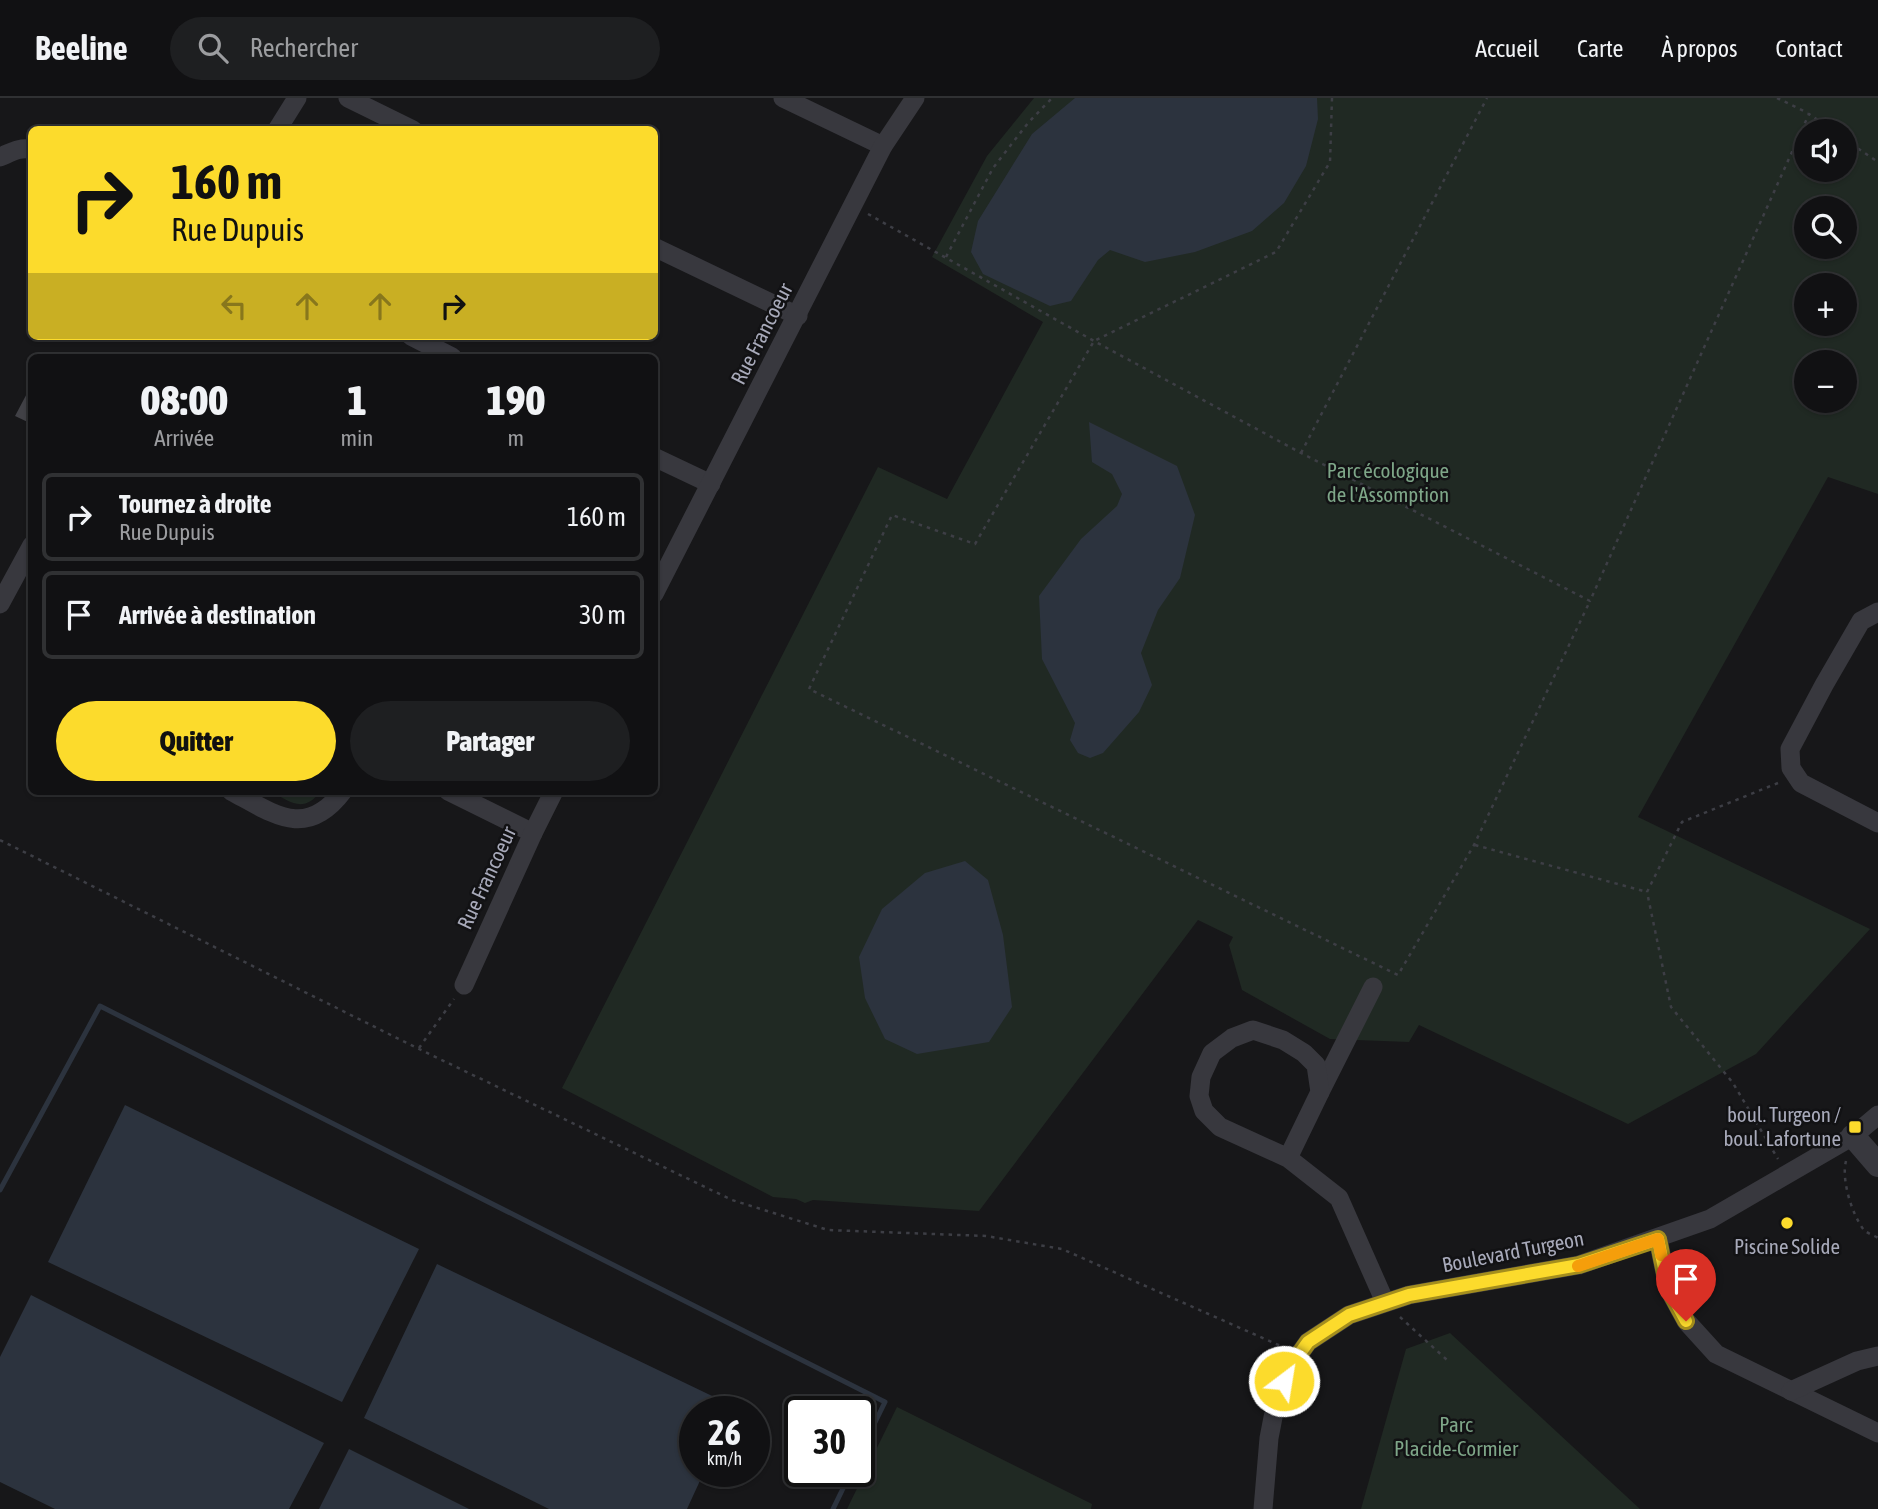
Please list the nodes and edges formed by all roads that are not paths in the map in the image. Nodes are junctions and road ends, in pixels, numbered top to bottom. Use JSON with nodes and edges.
{"nodes":[{"id":1,"x":297,"y":98,"type":"edge"},
{"id":2,"x":348,"y":98,"type":"edge"},
{"id":3,"x":783,"y":98,"type":"edge"},
{"id":4,"x":915,"y":98,"type":"edge"},
{"id":5,"x":280,"y":126,"type":"edge"},
{"id":6,"x":405,"y":126,"type":"edge"},
{"id":7,"x":883,"y":146,"type":"junction"},
{"id":8,"x":28,"y":148,"type":"edge"},
{"id":9,"x":0,"y":157,"type":"edge"},
{"id":10,"x":658,"y":249,"type":"edge"},
{"id":11,"x":797,"y":316,"type":"junction"},
{"id":12,"x":419,"y":340,"type":"edge"},
{"id":13,"x":446,"y":354,"type":"edge"},
{"id":14,"x":658,"y":459,"type":"edge"},
{"id":15,"x":711,"y":484,"type":"junction"},
{"id":16,"x":28,"y":552,"type":"edge"},
{"id":17,"x":13,"y":579,"type":"junction"},
{"id":18,"x":28,"y":586,"type":"edge"},
{"id":19,"x":658,"y":586,"type":"edge"},
{"id":20,"x":0,"y":604,"type":"edge"},
{"id":21,"x":1878,"y":612,"type":"edge"},
{"id":22,"x":238,"y":795,"type":"edge"},
{"id":23,"x":340,"y":795,"type":"edge"},
{"id":24,"x":456,"y":795,"type":"edge"},
{"id":25,"x":552,"y":795,"type":"edge"},
{"id":26,"x":1878,"y":823,"type":"edge"},
{"id":27,"x":533,"y":833,"type":"junction"},
{"id":28,"x":464,"y":985,"type":"road end"},
{"id":29,"x":1373,"y":987,"type":"dead end"},
{"id":30,"x":1320,"y":1093,"type":"junction"},
{"id":31,"x":1878,"y":1115,"type":"edge"},
{"id":32,"x":1853,"y":1136,"type":"junction"},
{"id":33,"x":1288,"y":1158,"type":"junction"},
{"id":34,"x":1878,"y":1165,"type":"edge"},
{"id":35,"x":1658,"y":1239,"type":"junction"},
{"id":36,"x":1385,"y":1302,"type":"junction"},
{"id":37,"x":1878,"y":1356,"type":"edge"},
{"id":38,"x":1791,"y":1391,"type":"junction"},
{"id":39,"x":1878,"y":1433,"type":"edge"},
{"id":40,"x":1263,"y":1509,"type":"edge"}],
"edges":[{"from":1,"to":5,"type":"street"},
{"from":2,"to":6,"type":"street"},
{"from":3,"to":7,"type":"street"},
{"from":4,"to":7,"type":"street","name":"Rue Francoeur"},
{"from":7,"to":11,"type":"street","name":"Rue Francoeur"},
{"from":8,"to":9,"type":"street"},
{"from":10,"to":11,"type":"street"},
{"from":11,"to":15,"type":"street","name":"Rue Francoeur"},
{"from":12,"to":13,"type":"street"},
{"from":14,"to":15,"type":"street"},
{"from":15,"to":19,"type":"street","name":"Rue Francoeur"},
{"from":16,"to":17,"type":"street"},
{"from":17,"to":18,"type":"street"},
{"from":17,"to":20,"type":"street"},
{"from":21,"to":26,"type":"street"},
{"from":22,"to":23,"type":"street"},
{"from":24,"to":27,"type":"street"},
{"from":25,"to":27,"type":"street","name":"Rue Francoeur"},
{"from":27,"to":28,"type":"street","name":"Rue Francoeur"},
{"from":29,"to":30,"type":"street"},
{"from":30,"to":33,"type":"street"},
{"from":30,"to":33,"type":"street"},
{"from":31,"to":32,"type":"street","name":"Boulevard Turgeon"},
{"from":32,"to":34,"type":"street"},
{"from":32,"to":35,"type":"street","name":"Boulevard Turgeon"},
{"from":33,"to":36,"type":"street"},
{"from":35,"to":36,"type":"street","name":"Boulevard Turgeon"},
{"from":35,"to":38,"type":"street"},
{"from":36,"to":40,"type":"street","name":"Boulevard Turgeon"},
{"from":37,"to":38,"type":"street"},
{"from":38,"to":39,"type":"street"}]}
